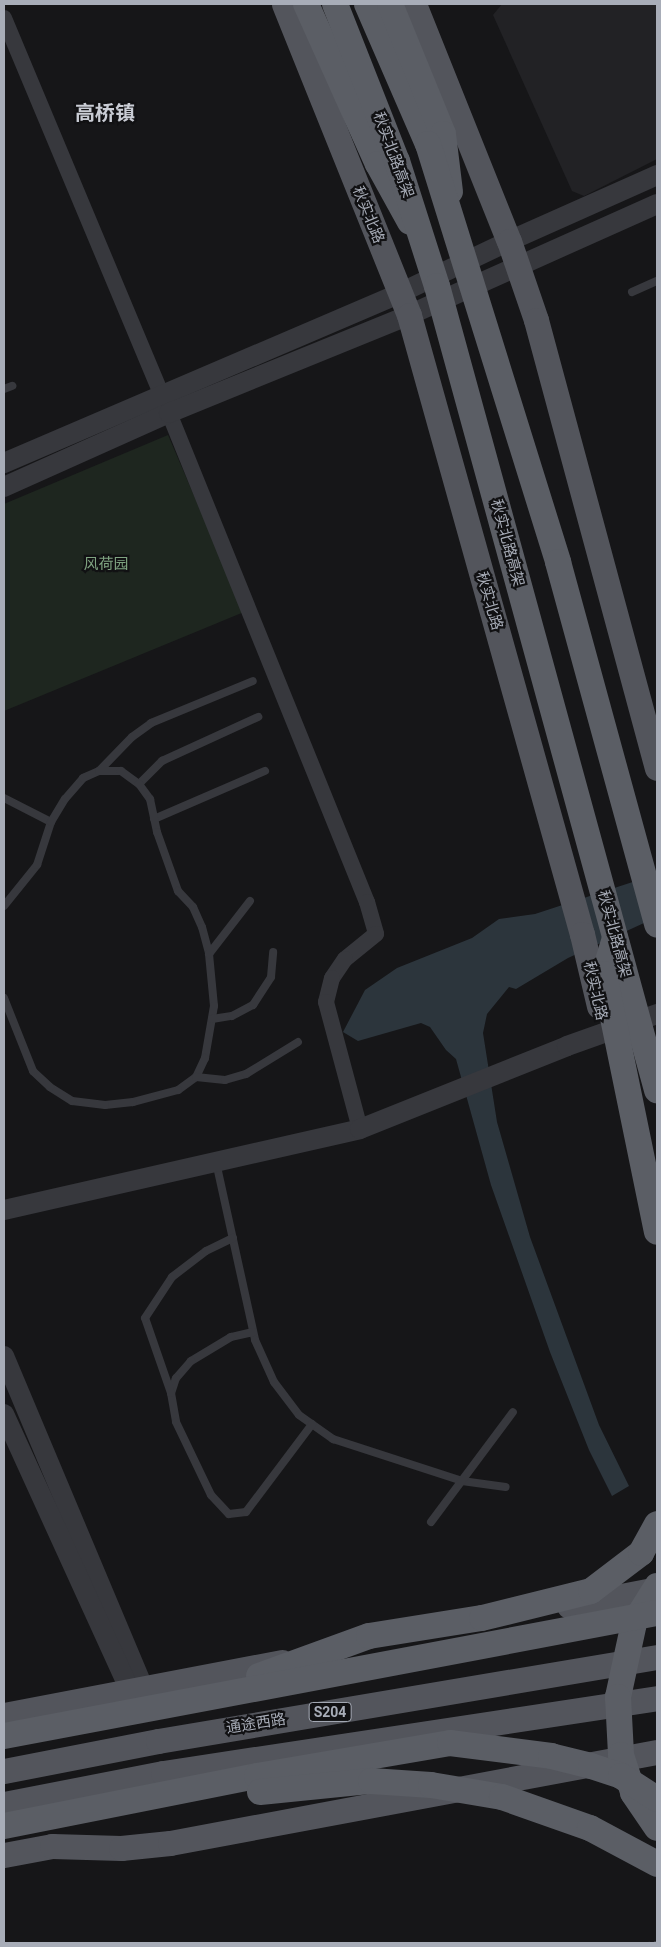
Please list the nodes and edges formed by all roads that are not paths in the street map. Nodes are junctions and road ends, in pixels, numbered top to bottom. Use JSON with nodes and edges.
{"nodes":[{"id":1,"x":284,"y":4,"type":"edge"},
{"id":2,"x":335,"y":4,"type":"edge"},
{"id":3,"x":367,"y":4,"type":"edge"},
{"id":4,"x":390,"y":4,"type":"edge"},
{"id":5,"x":414,"y":4,"type":"edge"},
{"id":6,"x":310,"y":14,"type":"edge"},
{"id":7,"x":4,"y":18,"type":"edge"},
{"id":8,"x":657,"y":175,"type":"edge"},
{"id":9,"x":657,"y":204,"type":"edge"},
{"id":10,"x":454,"y":230,"type":"junction"},
{"id":11,"x":509,"y":240,"type":"junction"},
{"id":12,"x":424,"y":246,"type":"junction"},
{"id":13,"x":517,"y":266,"type":"junction"},
{"id":14,"x":657,"y":281,"type":"edge"},
{"id":15,"x":632,"y":292,"type":"dead end"},
{"id":16,"x":404,"y":304,"type":"junction"},
{"id":17,"x":12,"y":386,"type":"dead end"},
{"id":18,"x":4,"y":390,"type":"edge"},
{"id":19,"x":160,"y":395,"type":"junction"},
{"id":20,"x":169,"y":413,"type":"junction"},
{"id":21,"x":4,"y":464,"type":"edge"},
{"id":22,"x":4,"y":487,"type":"edge"},
{"id":23,"x":253,"y":681,"type":"dead end"},
{"id":24,"x":258,"y":717,"type":"dead end"},
{"id":25,"x":657,"y":768,"type":"edge"},
{"id":26,"x":99,"y":771,"type":"junction"},
{"id":27,"x":265,"y":771,"type":"dead end"},
{"id":28,"x":139,"y":784,"type":"junction"},
{"id":29,"x":4,"y":798,"type":"edge"},
{"id":30,"x":154,"y":819,"type":"junction"},
{"id":31,"x":51,"y":822,"type":"junction"},
{"id":32,"x":250,"y":901,"type":"dead end"},
{"id":33,"x":4,"y":906,"type":"edge"},
{"id":34,"x":657,"y":925,"type":"edge"},
{"id":35,"x":615,"y":938,"type":"junction"},
{"id":36,"x":273,"y":952,"type":"dead end"},
{"id":37,"x":209,"y":954,"type":"junction"},
{"id":38,"x":4,"y":998,"type":"edge"},
{"id":39,"x":657,"y":1014,"type":"edge"},
{"id":40,"x":212,"y":1018,"type":"junction"},
{"id":41,"x":604,"y":1032,"type":"junction"},
{"id":42,"x":298,"y":1042,"type":"dead end"},
{"id":43,"x":196,"y":1077,"type":"junction"},
{"id":44,"x":657,"y":1090,"type":"edge"},
{"id":45,"x":360,"y":1129,"type":"junction"},
{"id":46,"x":216,"y":1162,"type":"junction"},
{"id":47,"x":4,"y":1210,"type":"edge"},
{"id":48,"x":657,"y":1210,"type":"edge"},
{"id":49,"x":657,"y":1232,"type":"edge"},
{"id":50,"x":233,"y":1238,"type":"junction"},
{"id":51,"x":253,"y":1332,"type":"junction"},
{"id":52,"x":4,"y":1356,"type":"edge"},
{"id":53,"x":171,"y":1393,"type":"junction"},
{"id":54,"x":514,"y":1412,"type":"dead end"},
{"id":55,"x":4,"y":1414,"type":"edge"},
{"id":56,"x":312,"y":1424,"type":"junction"},
{"id":57,"x":462,"y":1480,"type":"junction"},
{"id":58,"x":506,"y":1487,"type":"dead end"},
{"id":59,"x":431,"y":1522,"type":"dead end"},
{"id":60,"x":657,"y":1524,"type":"edge"},
{"id":61,"x":657,"y":1587,"type":"edge"},
{"id":62,"x":657,"y":1613,"type":"edge"},
{"id":63,"x":657,"y":1657,"type":"edge"},
{"id":64,"x":137,"y":1690,"type":"junction"},
{"id":65,"x":657,"y":1698,"type":"edge"},
{"id":66,"x":189,"y":1699,"type":"junction"},
{"id":67,"x":4,"y":1715,"type":"edge"},
{"id":68,"x":4,"y":1736,"type":"edge"},
{"id":69,"x":657,"y":1752,"type":"edge"},
{"id":70,"x":4,"y":1771,"type":"edge"},
{"id":71,"x":657,"y":1799,"type":"edge"},
{"id":72,"x":4,"y":1804,"type":"edge"},
{"id":73,"x":72,"y":1812,"type":"junction"},
{"id":74,"x":4,"y":1826,"type":"edge"},
{"id":75,"x":657,"y":1828,"type":"edge"},
{"id":76,"x":4,"y":1855,"type":"edge"},
{"id":77,"x":657,"y":1864,"type":"edge"}],
"edges":[{"from":1,"to":16,"type":"main road","name":"秋实北路"},
{"from":2,"to":12,"type":"highway","name":"秋实北路高架","bridge":true},
{"from":3,"to":10,"type":"highway","bridge":true},
{"from":4,"to":10,"type":"highway","bridge":true},
{"from":5,"to":11,"type":"main road"},
{"from":6,"to":12,"type":"highway","bridge":true},
{"from":7,"to":19,"type":"street"},
{"from":8,"to":11,"type":"street"},
{"from":9,"to":13,"type":"street"},
{"from":10,"to":34,"type":"highway","bridge":true},
{"from":11,"to":13,"type":"main road"},
{"from":11,"to":16,"type":"street"},
{"from":12,"to":35,"type":"highway","name":"秋实北路高架","bridge":true},
{"from":13,"to":16,"type":"street"},
{"from":13,"to":25,"type":"main road"},
{"from":14,"to":15,"type":"lane"},
{"from":16,"to":19,"type":"street"},
{"from":16,"to":20,"type":"street"},
{"from":16,"to":41,"type":"main road","name":"秋实北路"},
{"from":17,"to":18,"type":"lane"},
{"from":19,"to":20,"type":"street"},
{"from":19,"to":21,"type":"street"},
{"from":20,"to":22,"type":"street"},
{"from":20,"to":45,"type":"street"},
{"from":23,"to":26,"type":"lane"},
{"from":24,"to":28,"type":"lane"},
{"from":26,"to":28,"type":"lane"},
{"from":26,"to":31,"type":"lane"},
{"from":27,"to":30,"type":"lane"},
{"from":28,"to":30,"type":"lane"},
{"from":29,"to":31,"type":"lane"},
{"from":30,"to":37,"type":"lane"},
{"from":31,"to":33,"type":"lane"},
{"from":32,"to":37,"type":"lane"},
{"from":35,"to":44,"type":"highway","name":"秋实北路高架","bridge":true},
{"from":35,"to":49,"type":"highway","bridge":true},
{"from":36,"to":40,"type":"lane"},
{"from":37,"to":40,"type":"lane"},
{"from":38,"to":43,"type":"lane"},
{"from":39,"to":41,"type":"street"},
{"from":40,"to":43,"type":"lane"},
{"from":41,"to":45,"type":"street"},
{"from":41,"to":48,"type":"main road","name":"秋实北路"},
{"from":42,"to":43,"type":"lane"},
{"from":45,"to":46,"type":"street"},
{"from":46,"to":47,"type":"street"},
{"from":46,"to":50,"type":"lane"},
{"from":50,"to":51,"type":"lane"},
{"from":50,"to":53,"type":"lane"},
{"from":51,"to":53,"type":"lane"},
{"from":51,"to":56,"type":"lane"},
{"from":52,"to":64,"type":"street"},
{"from":53,"to":56,"type":"lane"},
{"from":54,"to":57,"type":"lane"},
{"from":55,"to":64,"type":"street"},
{"from":56,"to":57,"type":"lane"},
{"from":57,"to":58,"type":"lane"},
{"from":57,"to":59,"type":"lane"},
{"from":60,"to":66,"type":"highway","bridge":true},
{"from":61,"to":64,"type":"main road"},
{"from":61,"to":75,"type":"highway","bridge":true},
{"from":62,"to":66,"type":"highway","bridge":true},
{"from":63,"to":70,"type":"main road","name":"通途西路","number":"S204"},
{"from":64,"to":67,"type":"main road"},
{"from":65,"to":72,"type":"main road","number":"S204"},
{"from":66,"to":68,"type":"highway","bridge":true},
{"from":69,"to":76,"type":"main road"},
{"from":71,"to":73,"type":"highway","bridge":true},
{"from":73,"to":74,"type":"highway"},
{"from":73,"to":77,"type":"highway","bridge":true}]}
